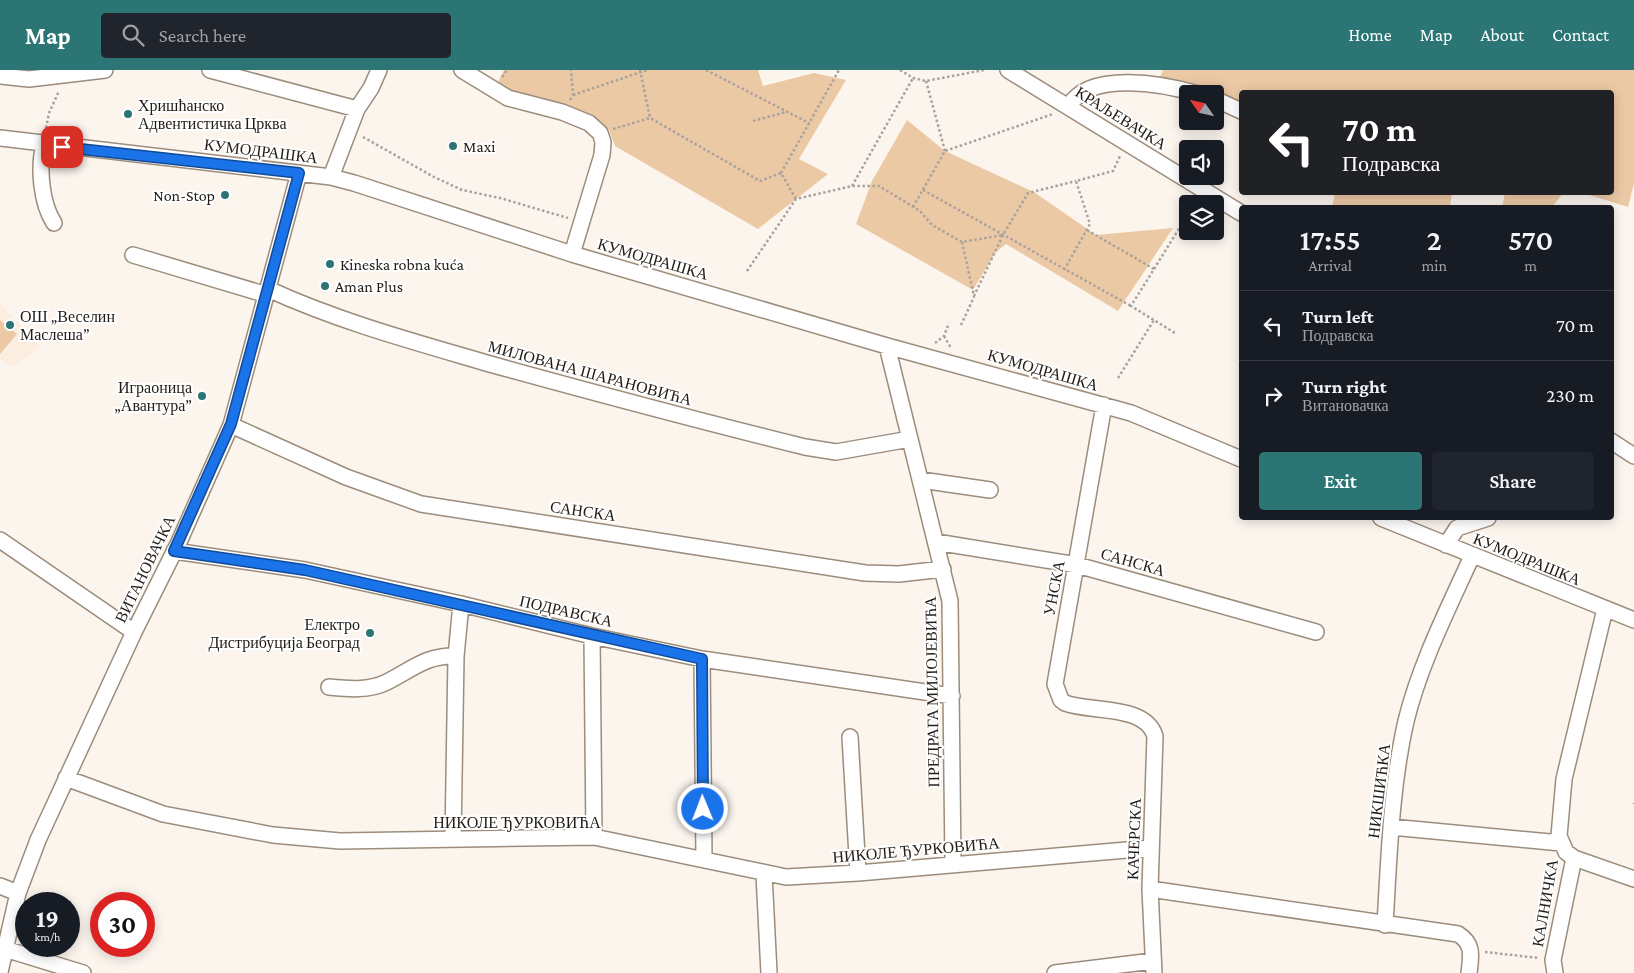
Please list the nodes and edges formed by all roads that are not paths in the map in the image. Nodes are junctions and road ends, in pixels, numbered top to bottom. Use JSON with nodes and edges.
{"nodes":[{"id":1,"x":105,"y":70,"type":"edge"},
{"id":2,"x":210,"y":70,"type":"edge"},
{"id":3,"x":378,"y":70,"type":"edge"},
{"id":4,"x":462,"y":70,"type":"edge"},
{"id":5,"x":1008,"y":70,"type":"edge"},
{"id":6,"x":65,"y":72,"type":"edge"},
{"id":7,"x":0,"y":76,"type":"edge"},
{"id":8,"x":1179,"y":90,"type":"edge"},
{"id":9,"x":1224,"y":103,"type":"edge"},
{"id":10,"x":1069,"y":106,"type":"junction"},
{"id":11,"x":357,"y":109,"type":"junction"},
{"id":12,"x":1239,"y":110,"type":"edge"},
{"id":13,"x":0,"y":138,"type":"edge"},
{"id":14,"x":44,"y":145,"type":"junction"},
{"id":15,"x":299,"y":173,"type":"junction"},
{"id":16,"x":331,"y":177,"type":"junction"},
{"id":17,"x":1239,"y":212,"type":"edge"},
{"id":18,"x":54,"y":223,"type":"dead end"},
{"id":19,"x":133,"y":254,"type":"dead end"},
{"id":20,"x":572,"y":254,"type":"junction"},
{"id":21,"x":268,"y":292,"type":"junction"},
{"id":22,"x":887,"y":346,"type":"junction"},
{"id":23,"x":1104,"y":405,"type":"junction"},
{"id":24,"x":231,"y":424,"type":"junction"},
{"id":25,"x":910,"y":439,"type":"junction"},
{"id":26,"x":1614,"y":443,"type":"edge"},
{"id":27,"x":1634,"y":456,"type":"edge"},
{"id":28,"x":1239,"y":458,"type":"edge"},
{"id":29,"x":921,"y":480,"type":"junction"},
{"id":30,"x":990,"y":490,"type":"dead end"},
{"id":31,"x":1386,"y":520,"type":"edge"},
{"id":32,"x":1478,"y":520,"type":"edge"},
{"id":33,"x":0,"y":540,"type":"edge"},
{"id":34,"x":936,"y":542,"type":"junction"},
{"id":35,"x":1446,"y":545,"type":"junction"},
{"id":36,"x":174,"y":551,"type":"junction"},
{"id":37,"x":1472,"y":556,"type":"junction"},
{"id":38,"x":1076,"y":565,"type":"junction"},
{"id":39,"x":943,"y":569,"type":"junction"},
{"id":40,"x":461,"y":604,"type":"junction"},
{"id":41,"x":1605,"y":609,"type":"junction"},
{"id":42,"x":1634,"y":620,"type":"edge"},
{"id":43,"x":134,"y":632,"type":"junction"},
{"id":44,"x":1316,"y":632,"type":"dead end"},
{"id":45,"x":592,"y":636,"type":"junction"},
{"id":46,"x":456,"y":656,"type":"junction"},
{"id":47,"x":702,"y":659,"type":"junction"},
{"id":48,"x":329,"y":687,"type":"dead end"},
{"id":49,"x":952,"y":696,"type":"junction"},
{"id":50,"x":1135,"y":715,"type":"joint"},
{"id":51,"x":850,"y":737,"type":"dead end"},
{"id":52,"x":66,"y":778,"type":"junction"},
{"id":53,"x":1391,"y":827,"type":"junction"},
{"id":54,"x":594,"y":837,"type":"junction"},
{"id":55,"x":453,"y":839,"type":"junction"},
{"id":56,"x":1561,"y":843,"type":"junction"},
{"id":57,"x":1150,"y":848,"type":"junction"},
{"id":58,"x":1574,"y":858,"type":"junction"},
{"id":59,"x":704,"y":859,"type":"junction"},
{"id":60,"x":952,"y":865,"type":"junction"},
{"id":61,"x":858,"y":873,"type":"junction"},
{"id":62,"x":764,"y":874,"type":"junction"},
{"id":63,"x":1634,"y":879,"type":"edge"},
{"id":64,"x":0,"y":886,"type":"edge"},
{"id":65,"x":1150,"y":888,"type":"junction"},
{"id":66,"x":15,"y":892,"type":"edge"},
{"id":67,"x":18,"y":892,"type":"edge"},
{"id":68,"x":15,"y":906,"type":"edge"},
{"id":69,"x":1385,"y":925,"type":"junction"},
{"id":70,"x":5,"y":948,"type":"junction"},
{"id":71,"x":1554,"y":966,"type":"edge"},
{"id":72,"x":1154,"y":967,"type":"edge"},
{"id":73,"x":0,"y":972,"type":"edge"},
{"id":74,"x":83,"y":973,"type":"edge"},
{"id":75,"x":769,"y":973,"type":"edge"},
{"id":76,"x":1055,"y":973,"type":"edge"},
{"id":77,"x":1469,"y":973,"type":"edge"}],
"edges":[{"from":1,"to":6,"type":"street"},
{"from":2,"to":11,"type":"street"},
{"from":3,"to":11,"type":"street"},
{"from":4,"to":20,"type":"street"},
{"from":5,"to":10,"type":"street","name":"КРАЉЕВАЧКА"},
{"from":6,"to":7,"type":"street"},
{"from":8,"to":10,"type":"street"},
{"from":9,"to":12,"type":"street"},
{"from":10,"to":17,"type":"street","name":"КРАЉЕВАЧКА"},
{"from":11,"to":16,"type":"street"},
{"from":13,"to":14,"type":"street","name":"КУМОДРАШКА"},
{"from":14,"to":15,"type":"street","name":"КУМОДРАШКА"},
{"from":14,"to":18,"type":"street"},
{"from":15,"to":16,"type":"street","name":"КУМОДРАШКА"},
{"from":15,"to":21,"type":"street","name":"ВИТАНОВАЧКА"},
{"from":16,"to":20,"type":"street","name":"КУМОДРАШКА"},
{"from":19,"to":21,"type":"street","name":"МИЛОВАНА ШАРАНОВИЋА"},
{"from":20,"to":22,"type":"street","name":"КУМОДРАШКА"},
{"from":21,"to":24,"type":"street","name":"ВИТАНОВАЧКА"},
{"from":21,"to":25,"type":"street","name":"МИЛОВАНА ШАРАНОВИЋА"},
{"from":22,"to":23,"type":"street","name":"КУМОДРАШКА"},
{"from":22,"to":25,"type":"street","name":"ПРЕДРАГА МИЛОЈЕВИЋА"},
{"from":23,"to":28,"type":"street","name":"КУМОДРАШКА"},
{"from":23,"to":38,"type":"street","name":"УНСКА"},
{"from":24,"to":36,"type":"street","name":"ВИТАНОВАЧКА"},
{"from":24,"to":39,"type":"street","name":"САНСКА"},
{"from":25,"to":29,"type":"street","name":"ПРЕДРАГА МИЛОЈЕВИЋА"},
{"from":26,"to":27,"type":"street"},
{"from":29,"to":30,"type":"street"},
{"from":29,"to":34,"type":"street","name":"ПРЕДРАГА МИЛОЈЕВИЋА"},
{"from":31,"to":35,"type":"street","name":"КУМОДРАШКА"},
{"from":32,"to":35,"type":"street"},
{"from":33,"to":43,"type":"street"},
{"from":34,"to":38,"type":"street","name":"САНСКА"},
{"from":34,"to":39,"type":"street","name":"ПРЕДРАГА МИЛОЈЕВИЋА"},
{"from":35,"to":37,"type":"street","name":"КУМОДРАШКА"},
{"from":36,"to":40,"type":"street","name":"ПОДРАВСКА"},
{"from":36,"to":43,"type":"street","name":"ВИТАНОВАЧКА"},
{"from":37,"to":41,"type":"street","name":"КУМОДРАШКА"},
{"from":37,"to":53,"type":"street","name":"НИКШИЋКА"},
{"from":38,"to":44,"type":"street","name":"САНСКА"},
{"from":38,"to":50,"type":"street","name":"УНСКА"},
{"from":39,"to":49,"type":"street","name":"ПРЕДРАГА МИЛОЈЕВИЋА"},
{"from":40,"to":45,"type":"street","name":"ПОДРАВСКА"},
{"from":40,"to":46,"type":"street"},
{"from":41,"to":42,"type":"street","name":"КУМОДРАШКА"},
{"from":41,"to":56,"type":"street"},
{"from":43,"to":52,"type":"street","name":"ВИТАНОВАЧКА"},
{"from":45,"to":47,"type":"street","name":"ПОДРАВСКА"},
{"from":45,"to":54,"type":"street"},
{"from":46,"to":48,"type":"street"},
{"from":46,"to":55,"type":"street"},
{"from":47,"to":49,"type":"street","name":"ПОДРАВСКА"},
{"from":47,"to":59,"type":"street"},
{"from":49,"to":60,"type":"street","name":"ПРЕДРАГА МИЛОЈЕВИЋА"},
{"from":50,"to":57,"type":"street","name":"КАЧЕРСКА"},
{"from":51,"to":61,"type":"street"},
{"from":52,"to":55,"type":"street","name":"НИКОЛЕ ЂУРКОВИЋА"},
{"from":52,"to":67,"type":"street","name":"ВИТАНОВАЧКА"},
{"from":53,"to":56,"type":"street"},
{"from":53,"to":69,"type":"street","name":"НИКШИЋКА"},
{"from":54,"to":55,"type":"street","name":"НИКОЛЕ ЂУРКОВИЋА"},
{"from":54,"to":59,"type":"street","name":"НИКОЛЕ ЂУРКОВИЋА"},
{"from":56,"to":58,"type":"street","name":"КАЛНИЧКА"},
{"from":57,"to":60,"type":"street","name":"НИКОЛЕ ЂУРКОВИЋА"},
{"from":57,"to":65,"type":"street","name":"КАЧЕРСКА"},
{"from":58,"to":63,"type":"street"},
{"from":58,"to":71,"type":"street","name":"КАЛНИЧКА"},
{"from":59,"to":62,"type":"street","name":"НИКОЛЕ ЂУРКОВИЋА"},
{"from":60,"to":61,"type":"street","name":"НИКОЛЕ ЂУРКОВИЋА"},
{"from":61,"to":62,"type":"street","name":"НИКОЛЕ ЂУРКОВИЋА"},
{"from":62,"to":75,"type":"street"},
{"from":64,"to":66,"type":"street"},
{"from":65,"to":69,"type":"street"},
{"from":65,"to":72,"type":"street","name":"КАЧЕРСКА"},
{"from":68,"to":70,"type":"street","name":"ВИТАНОВАЧКА"},
{"from":69,"to":77,"type":"street"},
{"from":70,"to":73,"type":"street","name":"ВИТАНОВАЧКА"},
{"from":70,"to":74,"type":"street"},
{"from":72,"to":76,"type":"street"}]}
